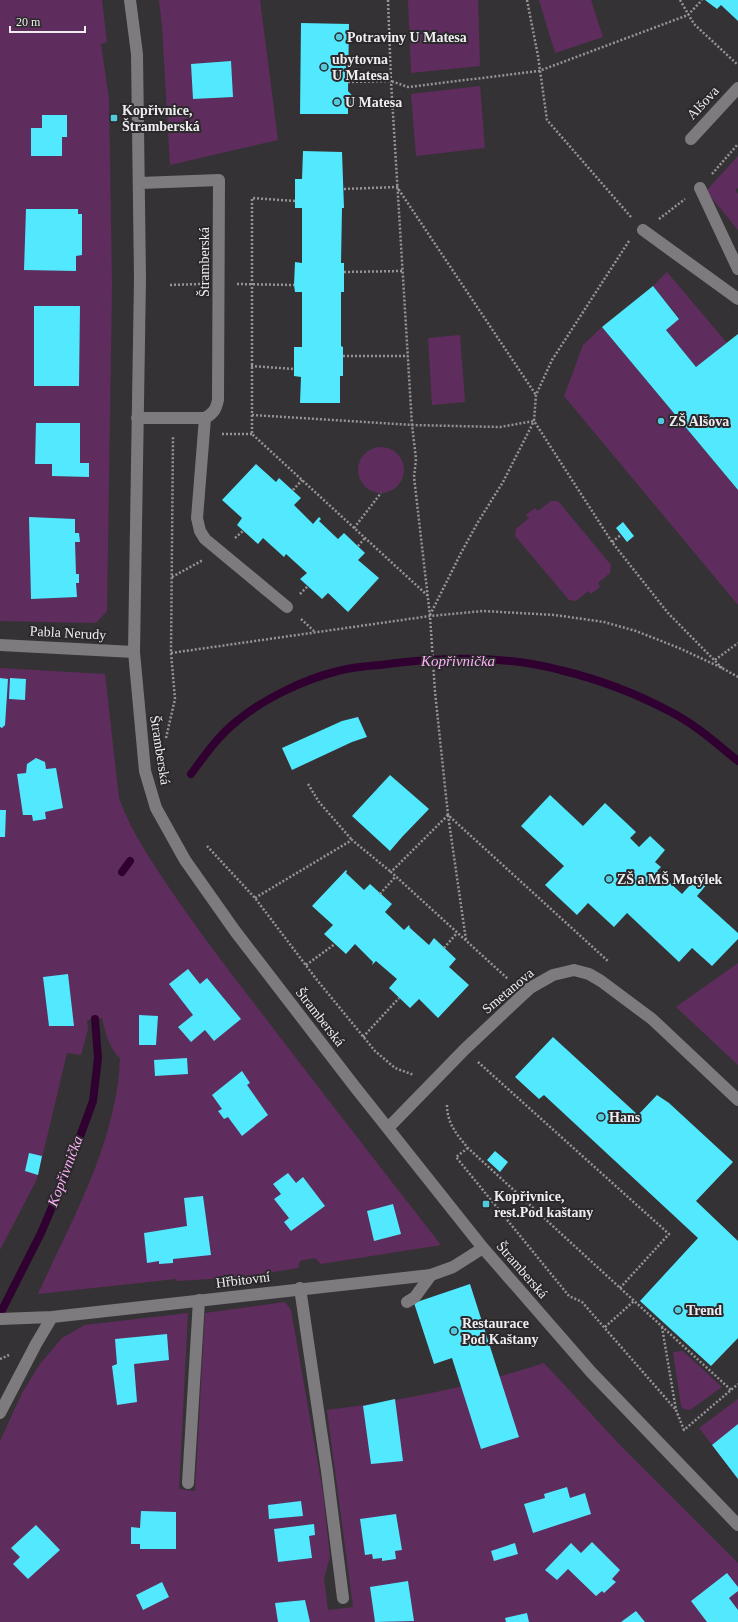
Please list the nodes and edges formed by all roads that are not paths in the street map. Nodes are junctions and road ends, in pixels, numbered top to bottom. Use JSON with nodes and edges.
{"nodes":[{"id":1,"x":130,"y":0,"type":"edge"},
{"id":2,"x":738,"y":88,"type":"edge"},
{"id":3,"x":691,"y":139,"type":"dead end"},
{"id":4,"x":140,"y":183,"type":"junction"},
{"id":5,"x":700,"y":188,"type":"road end"},
{"id":6,"x":644,"y":230,"type":"road end"},
{"id":7,"x":738,"y":269,"type":"edge"},
{"id":8,"x":738,"y":299,"type":"edge"},
{"id":9,"x":137,"y":418,"type":"junction"},
{"id":10,"x":205,"y":418,"type":"junction"},
{"id":11,"x":287,"y":607,"type":"dead end"},
{"id":12,"x":0,"y":644,"type":"edge"},
{"id":13,"x":134,"y":652,"type":"junction"},
{"id":14,"x":738,"y":1100,"type":"edge"},
{"id":15,"x":388,"y":1128,"type":"junction"},
{"id":16,"x":483,"y":1248,"type":"junction"},
{"id":17,"x":431,"y":1275,"type":"junction"},
{"id":18,"x":300,"y":1288,"type":"junction"},
{"id":19,"x":198,"y":1300,"type":"junction"},
{"id":20,"x":407,"y":1302,"type":"dead end"},
{"id":21,"x":52,"y":1317,"type":"junction"},
{"id":22,"x":0,"y":1319,"type":"edge"},
{"id":23,"x":0,"y":1413,"type":"edge"},
{"id":24,"x":188,"y":1483,"type":"dead end"},
{"id":25,"x":738,"y":1525,"type":"edge"},
{"id":26,"x":343,"y":1598,"type":"dead end"}],
"edges":[{"from":1,"to":4,"type":"street","name":"Štramberská"},
{"from":2,"to":3,"type":"street","name":"Alšova"},
{"from":4,"to":9,"type":"street","name":"Štramberská"},
{"from":4,"to":10,"type":"street","name":"Štramberská"},
{"from":5,"to":7,"type":"street"},
{"from":6,"to":8,"type":"street"},
{"from":9,"to":10,"type":"street"},
{"from":9,"to":13,"type":"street","name":"Štramberská"},
{"from":10,"to":11,"type":"street"},
{"from":12,"to":13,"type":"street","name":"Pabla Nerudy"},
{"from":13,"to":15,"type":"street","name":"Štramberská"},
{"from":14,"to":15,"type":"street","name":"Smetanova"},
{"from":15,"to":16,"type":"street","name":"Štramberská"},
{"from":16,"to":17,"type":"street","name":"Hřbitovní"},
{"from":16,"to":25,"type":"street","name":"Štramberská"},
{"from":17,"to":18,"type":"street","name":"Hřbitovní"},
{"from":17,"to":20,"type":"street"},
{"from":18,"to":19,"type":"street","name":"Hřbitovní"},
{"from":18,"to":26,"type":"street"},
{"from":19,"to":21,"type":"street","name":"Hřbitovní"},
{"from":19,"to":24,"type":"street"},
{"from":21,"to":22,"type":"street","name":"Hřbitovní"},
{"from":21,"to":23,"type":"street"}]}
